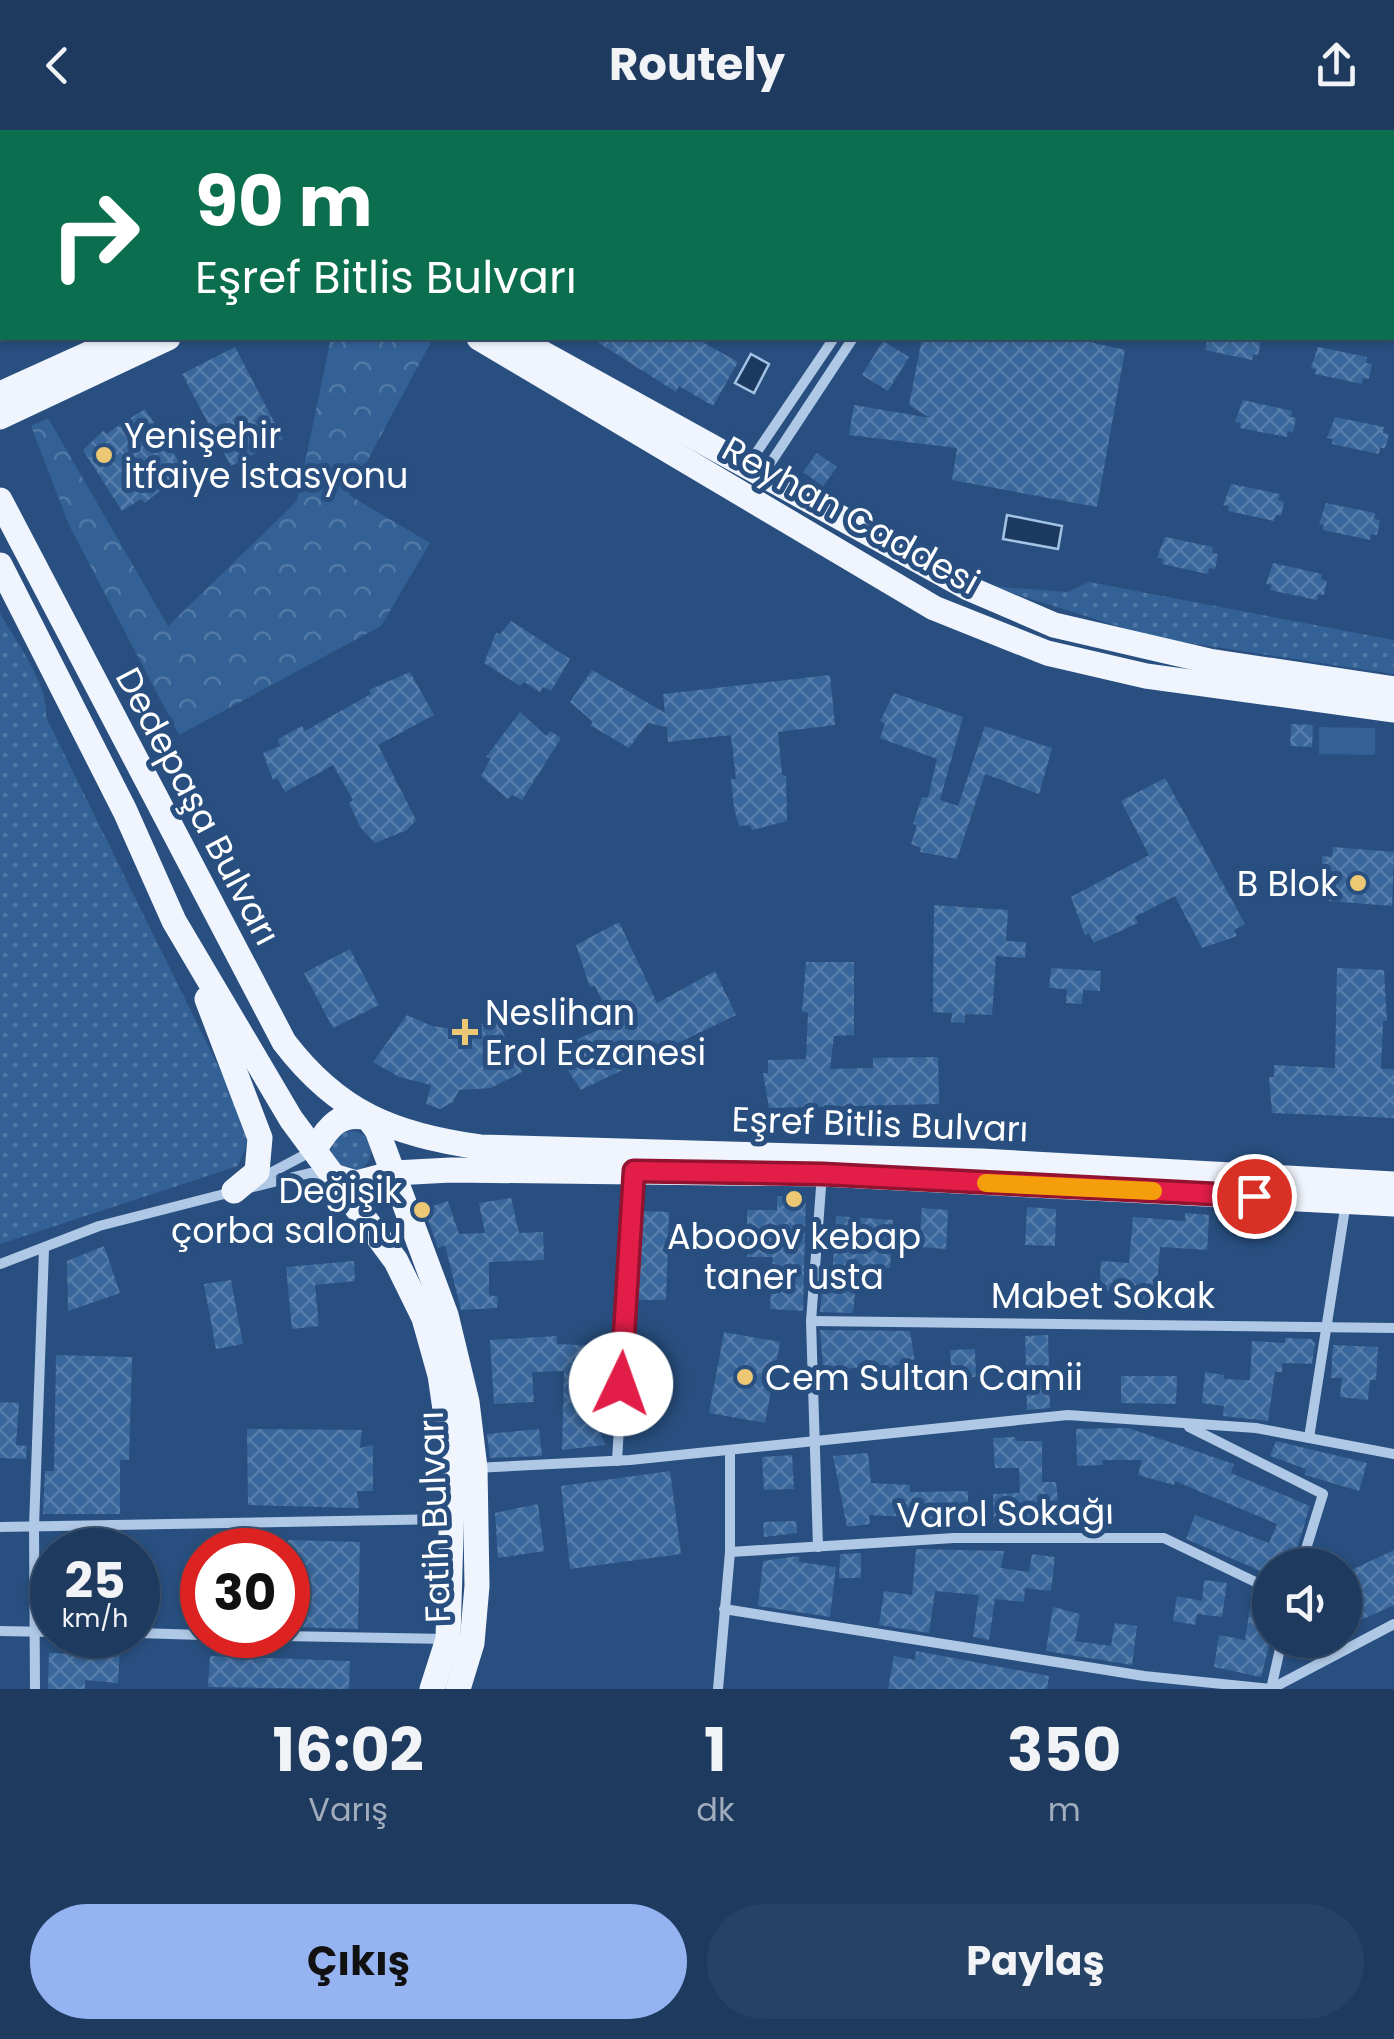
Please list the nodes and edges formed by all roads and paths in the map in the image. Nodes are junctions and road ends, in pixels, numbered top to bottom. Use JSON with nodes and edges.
{"nodes":[{"id":1,"x":121,"y":340,"type":"edge"},
{"id":2,"x":163,"y":340,"type":"edge"},
{"id":3,"x":482,"y":340,"type":"edge"},
{"id":4,"x":519,"y":340,"type":"edge"},
{"id":5,"x":833,"y":340,"type":"edge"},
{"id":6,"x":852,"y":340,"type":"edge"},
{"id":7,"x":7,"y":406,"type":"edge"},
{"id":8,"x":0,"y":434,"type":"edge"},
{"id":9,"x":756,"y":469,"type":"junction"},
{"id":10,"x":740,"y":493,"type":"junction"},
{"id":11,"x":1,"y":499,"type":"edge"},
{"id":12,"x":0,"y":565,"type":"edge"},
{"id":13,"x":1394,"y":689,"type":"edge"},
{"id":14,"x":1394,"y":710,"type":"edge"},
{"id":15,"x":174,"y":921,"type":"junction"},
{"id":16,"x":368,"y":1118,"type":"junction"},
{"id":17,"x":315,"y":1150,"type":"junction"},
{"id":18,"x":634,"y":1171,"type":"junction"},
{"id":19,"x":394,"y":1173,"type":"junction"},
{"id":20,"x":822,"y":1174,"type":"junction"},
{"id":21,"x":332,"y":1176,"type":"junction"},
{"id":22,"x":1394,"y":1184,"type":"edge"},
{"id":23,"x":234,"y":1192,"type":"junction"},
{"id":24,"x":1346,"y":1201,"type":"junction"},
{"id":25,"x":1394,"y":1204,"type":"edge"},
{"id":26,"x":44,"y":1249,"type":"junction"},
{"id":27,"x":0,"y":1264,"type":"edge"},
{"id":28,"x":811,"y":1321,"type":"junction"},
{"id":29,"x":1326,"y":1324,"type":"junction"},
{"id":30,"x":1394,"y":1328,"type":"edge"},
{"id":31,"x":1183,"y":1424,"type":"junction"},
{"id":32,"x":1309,"y":1438,"type":"junction"},
{"id":33,"x":812,"y":1439,"type":"junction"},
{"id":34,"x":730,"y":1450,"type":"junction"},
{"id":35,"x":1394,"y":1454,"type":"edge"},
{"id":36,"x":616,"y":1462,"type":"junction"},
{"id":37,"x":464,"y":1466,"type":"junction"},
{"id":38,"x":452,"y":1519,"type":"junction"},
{"id":39,"x":0,"y":1527,"type":"edge"},
{"id":40,"x":34,"y":1527,"type":"junction"},
{"id":41,"x":818,"y":1546,"type":"junction"},
{"id":42,"x":1306,"y":1548,"type":"edge"},
{"id":43,"x":730,"y":1552,"type":"junction"},
{"id":44,"x":1252,"y":1581,"type":"edge"},
{"id":45,"x":724,"y":1609,"type":"junction"},
{"id":46,"x":1394,"y":1624,"type":"edge"},
{"id":47,"x":0,"y":1631,"type":"edge"},
{"id":48,"x":30,"y":1632,"type":"edge"},
{"id":49,"x":310,"y":1637,"type":"edge"},
{"id":50,"x":448,"y":1639,"type":"junction"},
{"id":51,"x":36,"y":1658,"type":"edge"},
{"id":52,"x":1278,"y":1658,"type":"edge"},
{"id":53,"x":35,"y":1689,"type":"edge"},
{"id":54,"x":432,"y":1689,"type":"edge"},
{"id":55,"x":458,"y":1689,"type":"edge"},
{"id":56,"x":718,"y":1689,"type":"edge"},
{"id":57,"x":1271,"y":1689,"type":"edge"}],
"edges":[{"from":1,"to":7,"type":"main road"},
{"from":2,"to":7,"type":"main road"},
{"from":3,"to":10,"type":"main road","name":"Reyhan Caddesi"},
{"from":4,"to":9,"type":"main road","name":"Reyhan Caddesi"},
{"from":5,"to":9,"type":"street"},
{"from":6,"to":9,"type":"street"},
{"from":7,"to":8,"type":"main road"},
{"from":9,"to":10,"type":"street"},
{"from":9,"to":10,"type":"street"},
{"from":9,"to":13,"type":"main road","name":"Reyhan Caddesi"},
{"from":10,"to":14,"type":"main road","name":"Reyhan Caddesi"},
{"from":11,"to":16,"type":"main road","name":"Dedepaşa Bulvarı"},
{"from":12,"to":15,"type":"main road","name":"Dedepaşa Bulvarı"},
{"from":15,"to":17,"type":"main road","name":"Dedepaşa Bulvarı"},
{"from":15,"to":23,"type":"main road"},
{"from":16,"to":17,"type":"main road"},
{"from":16,"to":19,"type":"main road"},
{"from":16,"to":22,"type":"main road","name":"Eşref Bitlis Bulvarı"},
{"from":17,"to":21,"type":"main road","name":"Fatih Bulvarı"},
{"from":17,"to":23,"type":"street"},
{"from":18,"to":19,"type":"main road","name":"Eşref Bitlis Bulvarı"},
{"from":18,"to":20,"type":"main road","name":"Eşref Bitlis Bulvarı"},
{"from":18,"to":36,"type":"street"},
{"from":19,"to":21,"type":"main road"},
{"from":19,"to":37,"type":"main road","name":"Fatih Bulvarı"},
{"from":20,"to":24,"type":"main road","name":"Eşref Bitlis Bulvarı"},
{"from":20,"to":28,"type":"street"},
{"from":21,"to":23,"type":"street"},
{"from":21,"to":37,"type":"main road","name":"Fatih Bulvarı"},
{"from":23,"to":26,"type":"street"},
{"from":24,"to":25,"type":"main road","name":"Eşref Bitlis Bulvarı"},
{"from":24,"to":29,"type":"street"},
{"from":26,"to":27,"type":"street"},
{"from":26,"to":40,"type":"street"},
{"from":28,"to":29,"type":"street","name":"Mabet Sokak"},
{"from":28,"to":33,"type":"street"},
{"from":29,"to":30,"type":"street","name":"Mabet Sokak"},
{"from":29,"to":32,"type":"street"},
{"from":31,"to":32,"type":"street"},
{"from":31,"to":33,"type":"street"},
{"from":31,"to":42,"type":"street"},
{"from":32,"to":35,"type":"street"},
{"from":33,"to":34,"type":"street"},
{"from":33,"to":41,"type":"street"},
{"from":34,"to":36,"type":"street"},
{"from":34,"to":43,"type":"street"},
{"from":36,"to":37,"type":"street"},
{"from":37,"to":38,"type":"main road","name":"Fatih Bulvarı"},
{"from":37,"to":55,"type":"main road","name":"Fatih Bulvarı"},
{"from":38,"to":40,"type":"street"},
{"from":38,"to":50,"type":"main road","name":"Fatih Bulvarı"},
{"from":39,"to":40,"type":"street"},
{"from":41,"to":43,"type":"street","name":"Varol Sokağı"},
{"from":41,"to":44,"type":"street","name":"Varol Sokağı"},
{"from":43,"to":45,"type":"street"},
{"from":45,"to":56,"type":"street"},
{"from":45,"to":57,"type":"street"},
{"from":46,"to":57,"type":"street"},
{"from":47,"to":48,"type":"street"},
{"from":49,"to":50,"type":"street"},
{"from":50,"to":54,"type":"main road","name":"Fatih Bulvarı"},
{"from":51,"to":53,"type":"street"},
{"from":52,"to":57,"type":"street"}]}
